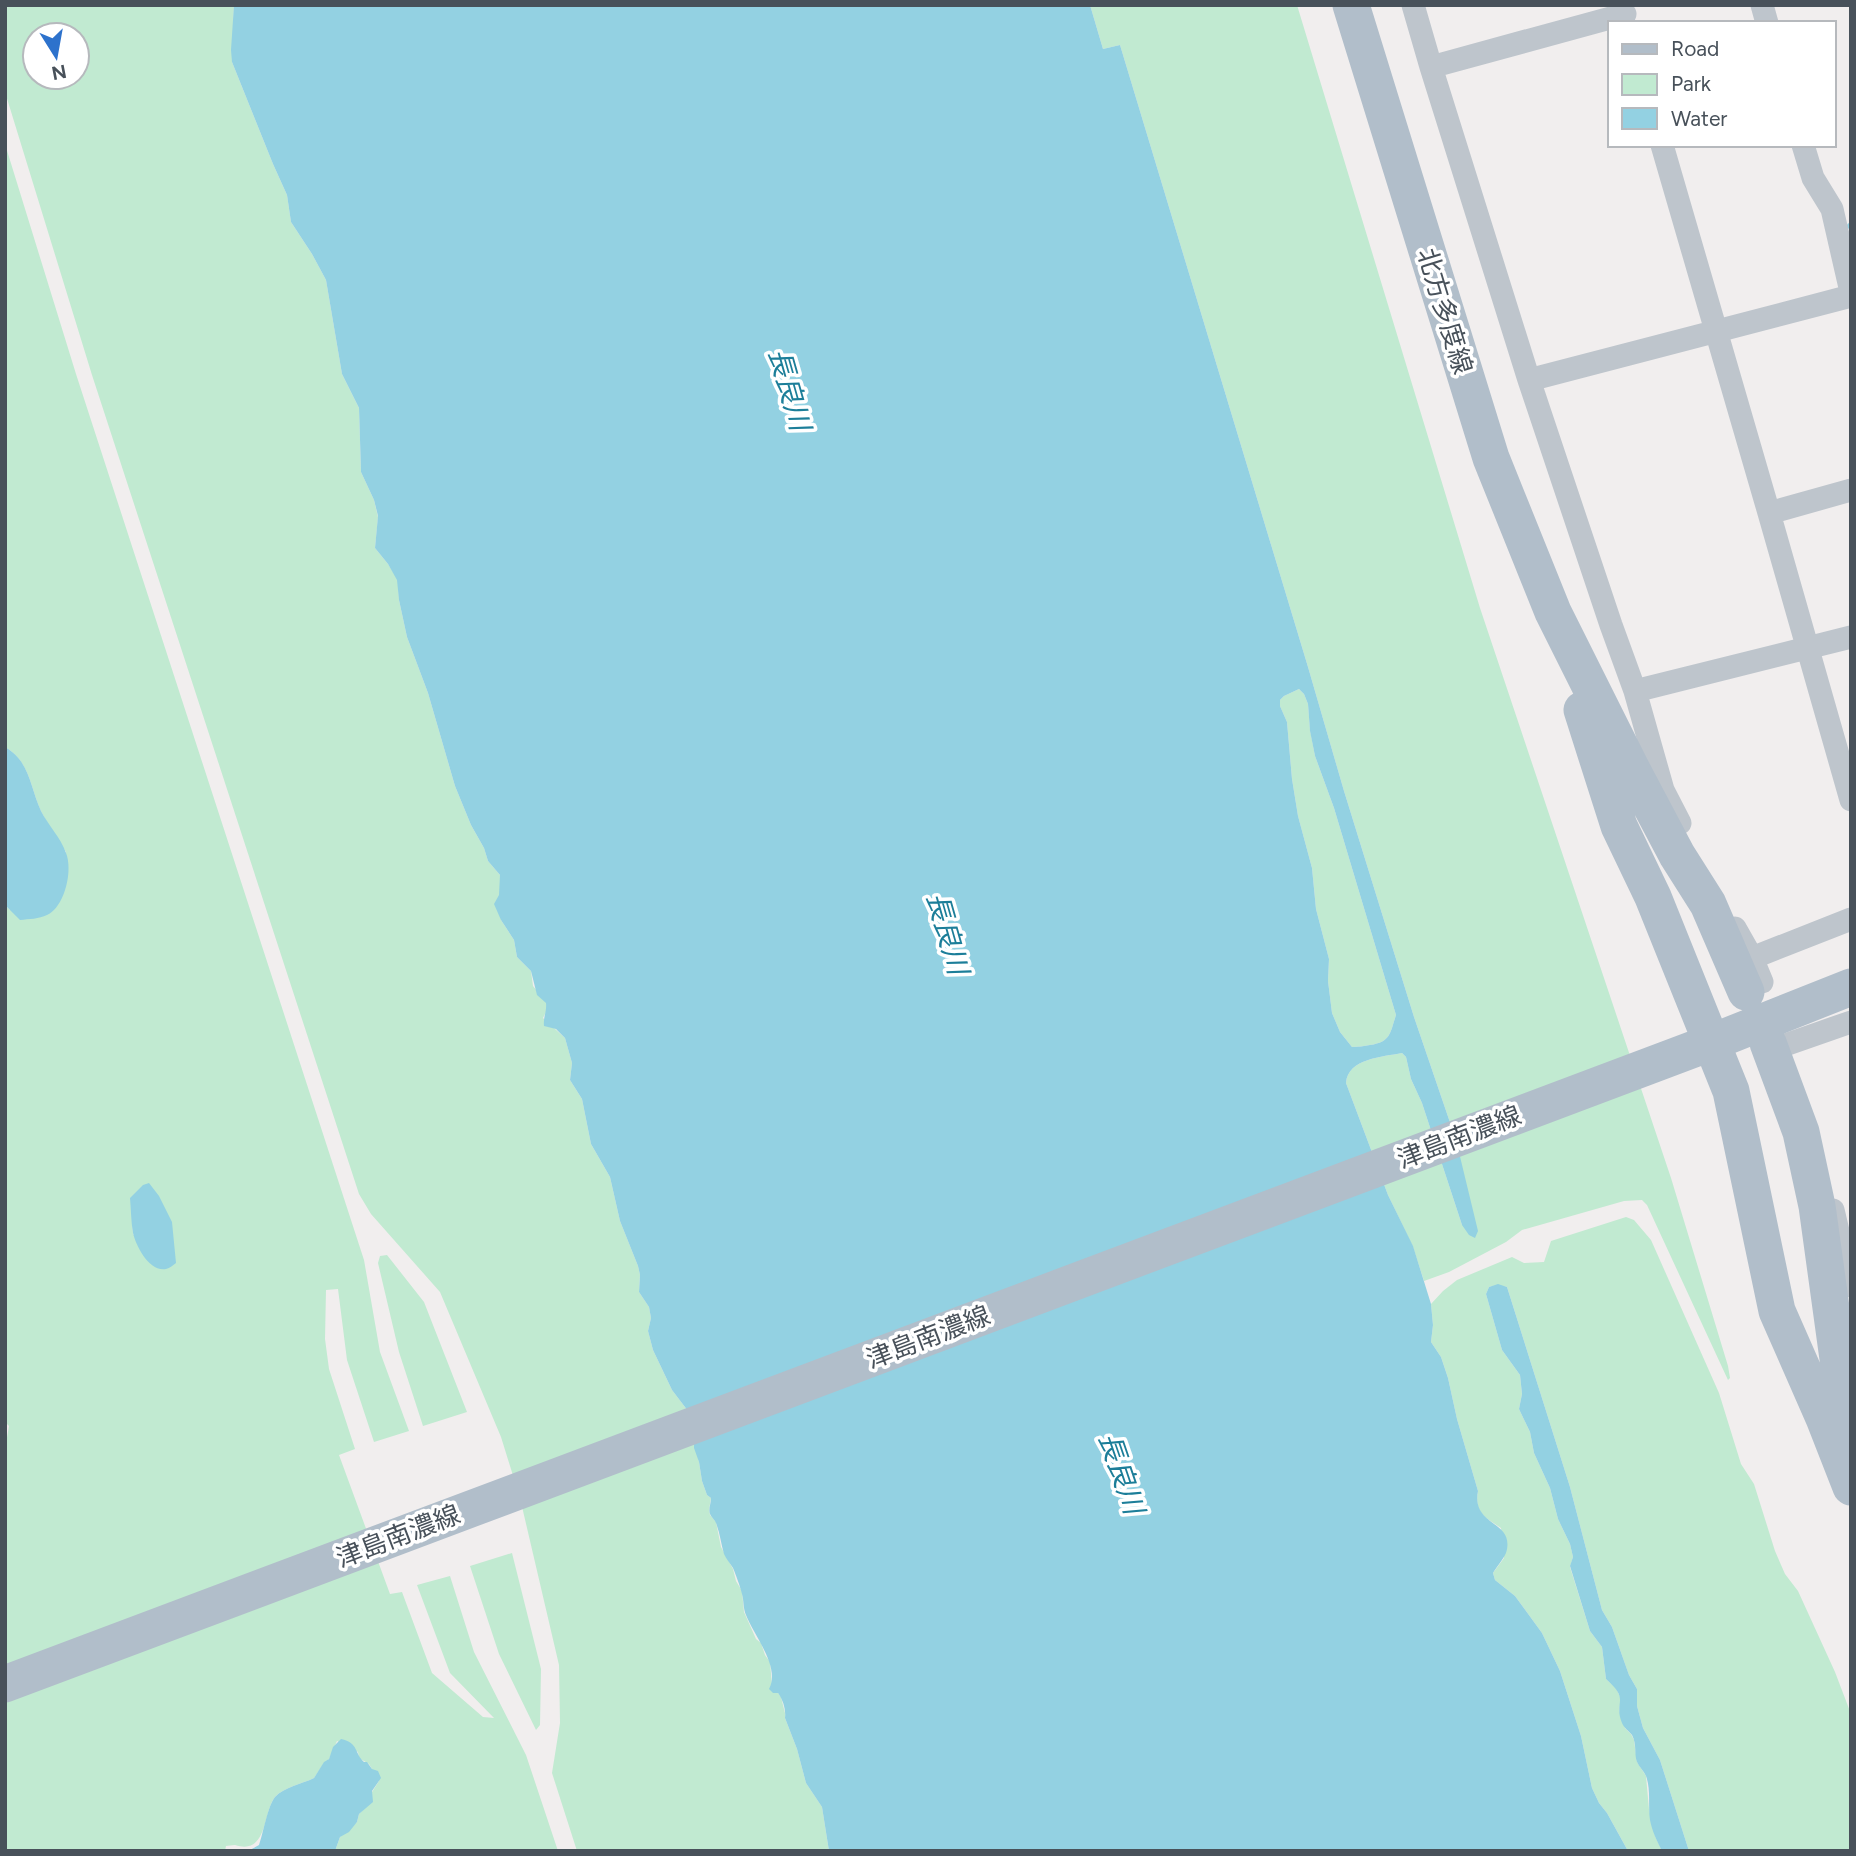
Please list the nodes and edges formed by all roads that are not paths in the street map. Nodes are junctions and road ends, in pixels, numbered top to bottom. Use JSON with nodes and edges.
{"nodes":[{"id":1,"x":1351,"y":5,"type":"edge"},
{"id":2,"x":1413,"y":5,"type":"edge"},
{"id":3,"x":1625,"y":14,"type":"edge"},
{"id":4,"x":1431,"y":67,"type":"junction"},
{"id":5,"x":1663,"y":147,"type":"edge"},
{"id":6,"x":1804,"y":147,"type":"edge"},
{"id":7,"x":1844,"y":222,"type":"edge"},
{"id":8,"x":1851,"y":294,"type":"edge"},
{"id":9,"x":1717,"y":331,"type":"junction"},
{"id":10,"x":1529,"y":380,"type":"junction"},
{"id":11,"x":1851,"y":490,"type":"edge"},
{"id":12,"x":1769,"y":513,"type":"junction"},
{"id":13,"x":1553,"y":612,"type":"junction"},
{"id":14,"x":1851,"y":637,"type":"edge"},
{"id":15,"x":1807,"y":648,"type":"junction"},
{"id":16,"x":1635,"y":691,"type":"junction"},
{"id":17,"x":1851,"y":800,"type":"edge"},
{"id":18,"x":1851,"y":919,"type":"edge"},
{"id":19,"x":1753,"y":977,"type":"junction"},
{"id":20,"x":1851,"y":987,"type":"edge"},
{"id":21,"x":1851,"y":1022,"type":"edge"},
{"id":22,"x":1778,"y":1036,"type":"junction"},
{"id":23,"x":1710,"y":1043,"type":"junction"},
{"id":24,"x":1851,"y":1286,"type":"edge"},
{"id":25,"x":1851,"y":1450,"type":"edge"},
{"id":26,"x":1851,"y":1487,"type":"edge"},
{"id":27,"x":5,"y":1684,"type":"edge"}],
"edges":[{"from":1,"to":13,"type":"main road","name":"北方多度線"},
{"from":2,"to":4,"type":"street"},
{"from":3,"to":4,"type":"street"},
{"from":4,"to":10,"type":"street"},
{"from":5,"to":9,"type":"street"},
{"from":6,"to":7,"type":"street"},
{"from":7,"to":8,"type":"street"},
{"from":8,"to":9,"type":"street"},
{"from":9,"to":10,"type":"street"},
{"from":9,"to":12,"type":"street"},
{"from":10,"to":16,"type":"street"},
{"from":11,"to":12,"type":"street"},
{"from":12,"to":15,"type":"street"},
{"from":13,"to":19,"type":"main road"},
{"from":13,"to":23,"type":"main road"},
{"from":14,"to":15,"type":"street"},
{"from":15,"to":16,"type":"street"},
{"from":15,"to":17,"type":"street"},
{"from":16,"to":19,"type":"street"},
{"from":18,"to":19,"type":"street"},
{"from":20,"to":23,"type":"main road","name":"津島南濃線"},
{"from":21,"to":22,"type":"street"},
{"from":22,"to":24,"type":"street"},
{"from":22,"to":25,"type":"main road"},
{"from":23,"to":26,"type":"main road"},
{"from":23,"to":27,"type":"main road","name":"津島南濃線"}]}
